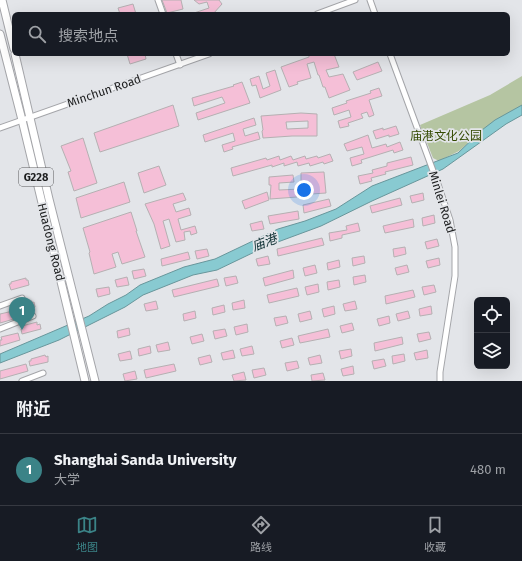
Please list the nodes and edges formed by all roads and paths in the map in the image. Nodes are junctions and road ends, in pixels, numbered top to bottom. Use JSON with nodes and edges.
{"nodes":[{"id":1,"x":2,"y":0,"type":"edge"},
{"id":2,"x":158,"y":0,"type":"edge"},
{"id":3,"x":355,"y":0,"type":"edge"},
{"id":4,"x":370,"y":0,"type":"edge"},
{"id":5,"x":161,"y":12,"type":"edge"},
{"id":6,"x":322,"y":12,"type":"edge"},
{"id":7,"x":374,"y":12,"type":"edge"},
{"id":8,"x":0,"y":34,"type":"edge"},
{"id":9,"x":12,"y":41,"type":"edge"},
{"id":10,"x":15,"y":56,"type":"edge"},
{"id":11,"x":177,"y":56,"type":"edge"},
{"id":12,"x":204,"y":56,"type":"edge"},
{"id":13,"x":391,"y":56,"type":"edge"},
{"id":14,"x":180,"y":65,"type":"junction"},
{"id":15,"x":30,"y":116,"type":"junction"},
{"id":16,"x":22,"y":120,"type":"junction"},
{"id":17,"x":0,"y":128,"type":"edge"},
{"id":18,"x":22,"y":298,"type":"dead end"},
{"id":19,"x":0,"y":306,"type":"edge"},
{"id":20,"x":33,"y":316,"type":"dead end"},
{"id":21,"x":0,"y":330,"type":"edge"},
{"id":22,"x":43,"y":373,"type":"dead end"},
{"id":23,"x":22,"y":381,"type":"edge"},
{"id":24,"x":85,"y":381,"type":"edge"},
{"id":25,"x":95,"y":381,"type":"edge"},
{"id":26,"x":440,"y":381,"type":"edge"}],
"edges":[{"from":1,"to":9,"type":"highway"},
{"from":2,"to":5,"type":"street"},
{"from":3,"to":6,"type":"street"},
{"from":4,"to":7,"type":"street"},
{"from":8,"to":16,"type":"highway","name":"Huadong Road","number":"G228"},
{"from":10,"to":15,"type":"highway","name":"Huadong Road","number":"G228"},
{"from":11,"to":14,"type":"street"},
{"from":12,"to":14,"type":"street","name":"Minchun Road"},
{"from":13,"to":26,"type":"street","name":"Minlei Road"},
{"from":14,"to":15,"type":"street","name":"Minchun Road"},
{"from":15,"to":16,"type":"street","name":"Minchun Road"},
{"from":15,"to":25,"type":"highway","name":"Huadong Road","number":"G228"},
{"from":16,"to":17,"type":"street","name":"Minchun Road"},
{"from":16,"to":24,"type":"highway","name":"Huadong Road","number":"G228"},
{"from":18,"to":19,"type":"street"},
{"from":20,"to":21,"type":"street"},
{"from":22,"to":23,"type":"street"}]}
